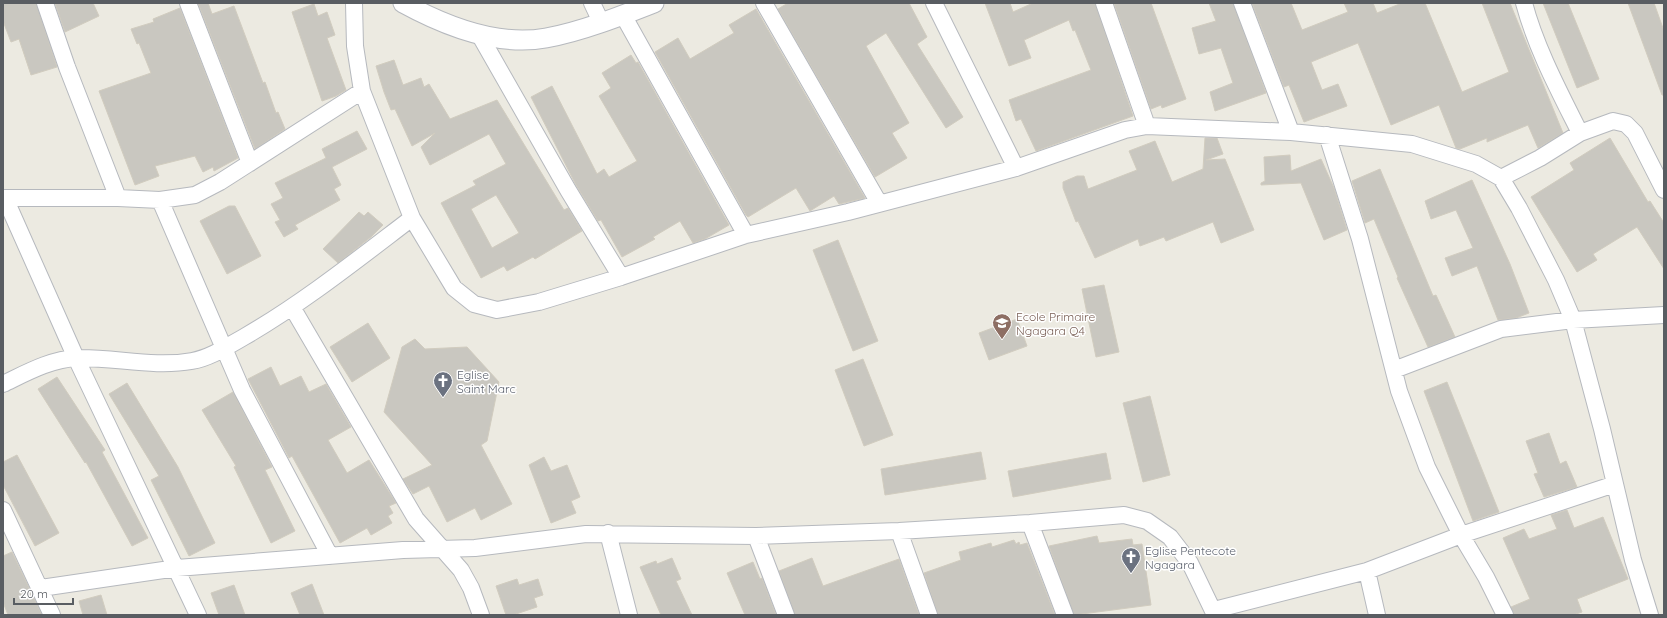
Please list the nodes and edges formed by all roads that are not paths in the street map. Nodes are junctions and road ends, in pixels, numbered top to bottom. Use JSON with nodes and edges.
{"nodes":[{"id":1,"x":45,"y":3,"type":"edge"},
{"id":2,"x":188,"y":3,"type":"edge"},
{"id":3,"x":354,"y":3,"type":"edge"},
{"id":4,"x":402,"y":3,"type":"edge"},
{"id":5,"x":592,"y":3,"type":"edge"},
{"id":6,"x":654,"y":3,"type":"edge"},
{"id":7,"x":764,"y":3,"type":"edge"},
{"id":8,"x":934,"y":3,"type":"edge"},
{"id":9,"x":1104,"y":3,"type":"edge"},
{"id":10,"x":1242,"y":3,"type":"edge"},
{"id":11,"x":1524,"y":3,"type":"edge"},
{"id":12,"x":426,"y":9,"type":"edge"},
{"id":13,"x":623,"y":15,"type":"junction"},
{"id":14,"x":601,"y":22,"type":"junction"},
{"id":15,"x":479,"y":34,"type":"junction"},
{"id":16,"x":362,"y":91,"type":"junction"},
{"id":17,"x":1147,"y":126,"type":"junction"},
{"id":18,"x":1291,"y":132,"type":"junction"},
{"id":19,"x":1580,"y":133,"type":"junction"},
{"id":20,"x":1327,"y":135,"type":"junction"},
{"id":21,"x":250,"y":163,"type":"junction"},
{"id":22,"x":1016,"y":168,"type":"junction"},
{"id":23,"x":1501,"y":178,"type":"junction"},
{"id":24,"x":1664,"y":190,"type":"edge"},
{"id":25,"x":4,"y":198,"type":"edge"},
{"id":26,"x":118,"y":198,"type":"junction"},
{"id":27,"x":160,"y":200,"type":"junction"},
{"id":28,"x":879,"y":203,"type":"junction"},
{"id":29,"x":412,"y":218,"type":"junction"},
{"id":30,"x":746,"y":235,"type":"junction"},
{"id":31,"x":620,"y":277,"type":"junction"},
{"id":32,"x":292,"y":307,"type":"junction"},
{"id":33,"x":1664,"y":315,"type":"edge"},
{"id":34,"x":1573,"y":320,"type":"junction"},
{"id":35,"x":223,"y":348,"type":"junction"},
{"id":36,"x":76,"y":358,"type":"junction"},
{"id":37,"x":1394,"y":370,"type":"junction"},
{"id":38,"x":3,"y":384,"type":"edge"},
{"id":39,"x":1615,"y":484,"type":"junction"},
{"id":40,"x":3,"y":510,"type":"edge"},
{"id":41,"x":1030,"y":523,"type":"junction"},
{"id":42,"x":899,"y":531,"type":"junction"},
{"id":43,"x":608,"y":533,"type":"junction"},
{"id":44,"x":1461,"y":535,"type":"junction"},
{"id":45,"x":756,"y":536,"type":"junction"},
{"id":46,"x":444,"y":549,"type":"junction"},
{"id":47,"x":330,"y":556,"type":"junction"},
{"id":48,"x":177,"y":568,"type":"junction"},
{"id":49,"x":1367,"y":571,"type":"junction"},
{"id":50,"x":41,"y":588,"type":"junction"},
{"id":51,"x":1215,"y":613,"type":"edge"},
{"id":52,"x":52,"y":615,"type":"edge"},
{"id":53,"x":198,"y":615,"type":"edge"},
{"id":54,"x":481,"y":615,"type":"edge"},
{"id":55,"x":629,"y":615,"type":"edge"},
{"id":56,"x":786,"y":615,"type":"edge"},
{"id":57,"x":929,"y":615,"type":"edge"},
{"id":58,"x":1065,"y":615,"type":"edge"},
{"id":59,"x":1377,"y":615,"type":"edge"},
{"id":60,"x":1505,"y":615,"type":"edge"},
{"id":61,"x":1650,"y":615,"type":"edge"}],
"edges":[{"from":1,"to":26,"type":"street"},
{"from":2,"to":21,"type":"street"},
{"from":3,"to":16,"type":"street"},
{"from":4,"to":12,"type":"street"},
{"from":5,"to":14,"type":"street"},
{"from":6,"to":13,"type":"street"},
{"from":7,"to":28,"type":"street"},
{"from":8,"to":22,"type":"street"},
{"from":9,"to":17,"type":"street"},
{"from":10,"to":18,"type":"street"},
{"from":11,"to":19,"type":"street"},
{"from":12,"to":15,"type":"street"},
{"from":13,"to":14,"type":"street"},
{"from":13,"to":30,"type":"street"},
{"from":14,"to":15,"type":"street"},
{"from":15,"to":31,"type":"street"},
{"from":16,"to":21,"type":"street"},
{"from":16,"to":29,"type":"street"},
{"from":17,"to":18,"type":"street"},
{"from":17,"to":22,"type":"street"},
{"from":18,"to":20,"type":"street"},
{"from":19,"to":23,"type":"street"},
{"from":19,"to":24,"type":"street"},
{"from":20,"to":23,"type":"street"},
{"from":20,"to":37,"type":"street"},
{"from":21,"to":27,"type":"street"},
{"from":22,"to":28,"type":"street"},
{"from":23,"to":34,"type":"street"},
{"from":25,"to":26,"type":"street"},
{"from":25,"to":36,"type":"street"},
{"from":26,"to":27,"type":"street"},
{"from":27,"to":35,"type":"street"},
{"from":28,"to":30,"type":"street"},
{"from":29,"to":31,"type":"street"},
{"from":29,"to":32,"type":"street"},
{"from":30,"to":31,"type":"street"},
{"from":32,"to":35,"type":"street"},
{"from":32,"to":46,"type":"street"},
{"from":33,"to":34,"type":"street"},
{"from":34,"to":37,"type":"street"},
{"from":34,"to":39,"type":"street"},
{"from":35,"to":36,"type":"street"},
{"from":35,"to":47,"type":"street"},
{"from":36,"to":38,"type":"street"},
{"from":36,"to":48,"type":"street"},
{"from":37,"to":44,"type":"street"},
{"from":39,"to":44,"type":"street"},
{"from":39,"to":61,"type":"street"},
{"from":40,"to":50,"type":"street"},
{"from":41,"to":42,"type":"street"},
{"from":41,"to":51,"type":"street"},
{"from":41,"to":58,"type":"street"},
{"from":42,"to":45,"type":"street"},
{"from":42,"to":57,"type":"street"},
{"from":43,"to":45,"type":"street"},
{"from":43,"to":46,"type":"street"},
{"from":43,"to":55,"type":"street"},
{"from":44,"to":49,"type":"street"},
{"from":44,"to":60,"type":"street"},
{"from":45,"to":56,"type":"street"},
{"from":46,"to":47,"type":"street"},
{"from":46,"to":54,"type":"street"},
{"from":47,"to":48,"type":"street"},
{"from":48,"to":50,"type":"street"},
{"from":48,"to":53,"type":"street"},
{"from":49,"to":51,"type":"street"},
{"from":49,"to":59,"type":"street"},
{"from":50,"to":52,"type":"street"}]}
